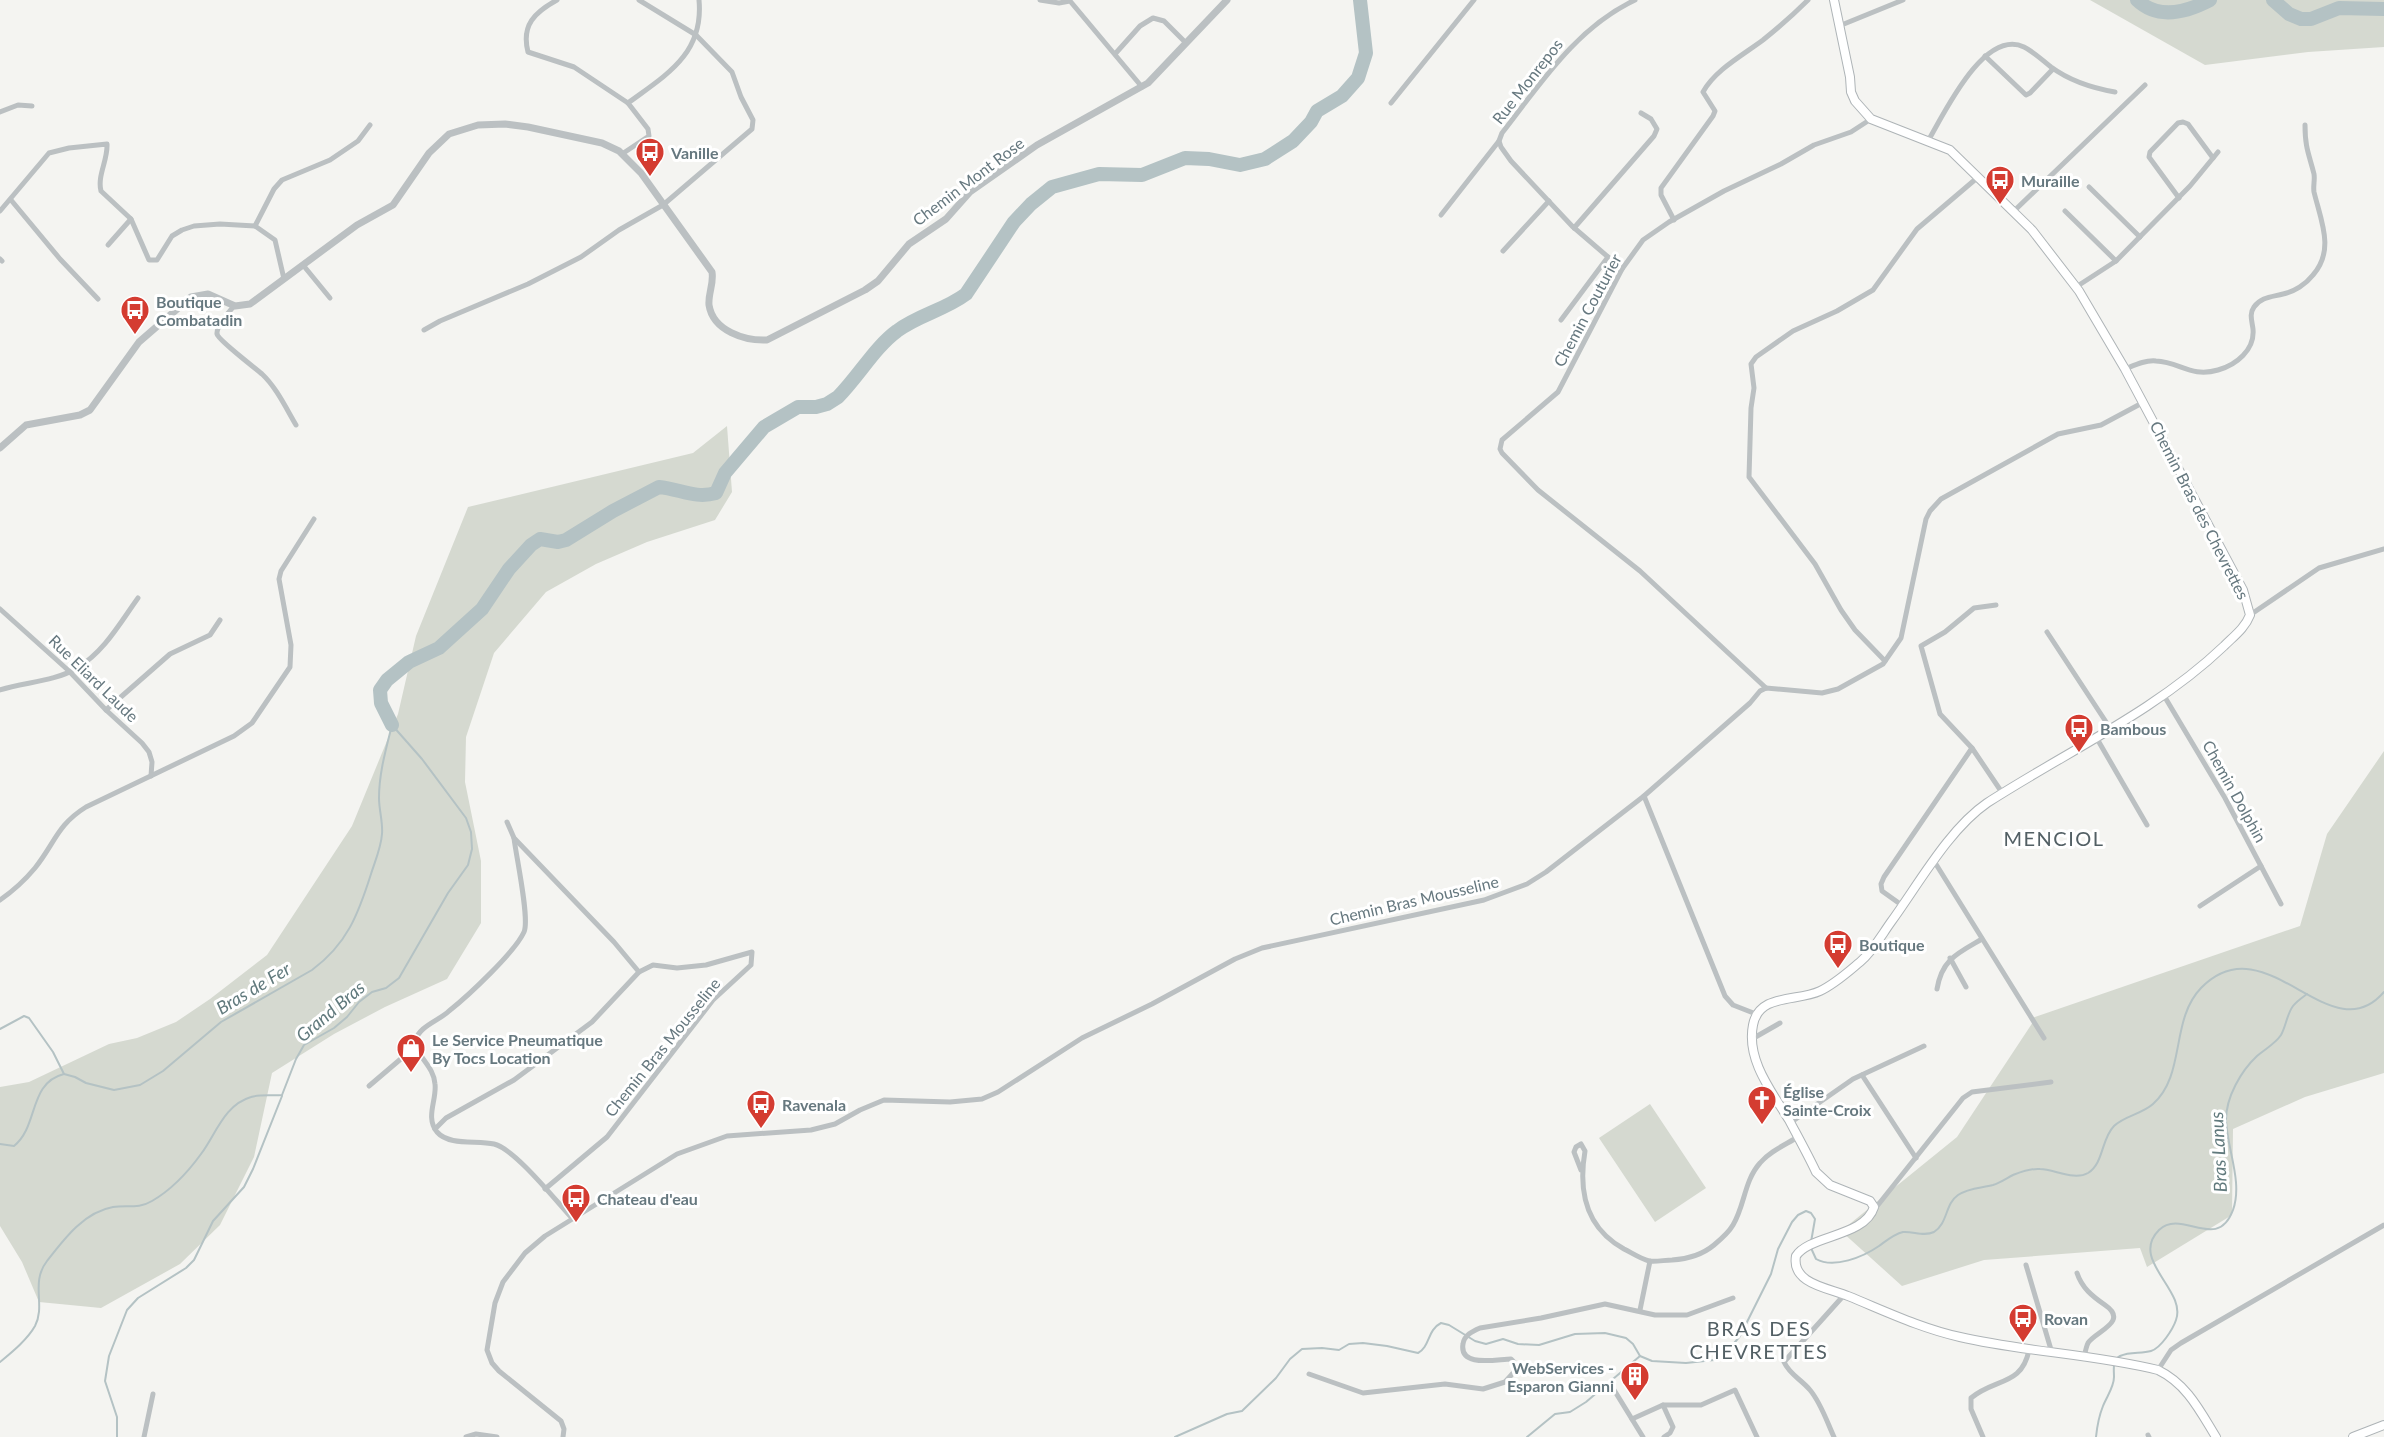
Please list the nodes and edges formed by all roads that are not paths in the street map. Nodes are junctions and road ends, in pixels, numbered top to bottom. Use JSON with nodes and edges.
{"nodes":[{"id":1,"x":557,"y":0,"type":"edge"},
{"id":2,"x":639,"y":0,"type":"edge"},
{"id":3,"x":699,"y":0,"type":"edge"},
{"id":4,"x":1040,"y":0,"type":"edge"},
{"id":5,"x":1071,"y":0,"type":"edge"},
{"id":6,"x":1473,"y":0,"type":"edge"},
{"id":7,"x":1635,"y":0,"type":"edge"},
{"id":8,"x":1808,"y":0,"type":"edge"},
{"id":9,"x":1834,"y":0,"type":"edge"},
{"id":10,"x":1902,"y":0,"type":"edge"},
{"id":11,"x":1224,"y":1,"type":"edge"},
{"id":12,"x":1839,"y":26,"type":"junction"},
{"id":13,"x":696,"y":35,"type":"junction"},
{"id":14,"x":1186,"y":43,"type":"junction"},
{"id":15,"x":1115,"y":54,"type":"junction"},
{"id":16,"x":1985,"y":56,"type":"junction"},
{"id":17,"x":2053,"y":69,"type":"junction"},
{"id":18,"x":2145,"y":85,"type":"dead end"},
{"id":19,"x":1142,"y":87,"type":"junction"},
{"id":20,"x":2115,"y":92,"type":"dead end"},
{"id":21,"x":628,"y":103,"type":"junction"},
{"id":22,"x":1391,"y":103,"type":"dead end"},
{"id":23,"x":32,"y":106,"type":"dead end"},
{"id":24,"x":0,"y":112,"type":"edge"},
{"id":25,"x":1641,"y":113,"type":"dead end"},
{"id":26,"x":1871,"y":119,"type":"junction"},
{"id":27,"x":370,"y":125,"type":"dead end"},
{"id":28,"x":2305,"y":125,"type":"dead end"},
{"id":29,"x":1500,"y":141,"type":"junction"},
{"id":30,"x":1928,"y":141,"type":"junction"},
{"id":31,"x":2218,"y":152,"type":"dead end"},
{"id":32,"x":622,"y":154,"type":"junction"},
{"id":33,"x":2213,"y":158,"type":"junction"},
{"id":34,"x":1977,"y":178,"type":"junction"},
{"id":35,"x":2089,"y":187,"type":"dead end"},
{"id":36,"x":2179,"y":198,"type":"junction"},
{"id":37,"x":10,"y":200,"type":"junction"},
{"id":38,"x":1549,"y":201,"type":"junction"},
{"id":39,"x":663,"y":205,"type":"junction"},
{"id":40,"x":0,"y":211,"type":"edge"},
{"id":41,"x":2014,"y":211,"type":"junction"},
{"id":42,"x":2065,"y":211,"type":"dead end"},
{"id":43,"x":1441,"y":214,"type":"dead end"},
{"id":44,"x":131,"y":219,"type":"junction"},
{"id":45,"x":1674,"y":220,"type":"junction"},
{"id":46,"x":255,"y":226,"type":"junction"},
{"id":47,"x":1574,"y":228,"type":"junction"},
{"id":48,"x":2140,"y":237,"type":"junction"},
{"id":49,"x":108,"y":245,"type":"dead end"},
{"id":50,"x":1503,"y":250,"type":"dead end"},
{"id":51,"x":1608,"y":257,"type":"junction"},
{"id":52,"x":2116,"y":261,"type":"junction"},
{"id":53,"x":303,"y":265,"type":"junction"},
{"id":54,"x":1622,"y":268,"type":"junction"},
{"id":55,"x":284,"y":279,"type":"junction"},
{"id":56,"x":2076,"y":287,"type":"junction"},
{"id":57,"x":330,"y":298,"type":"dead end"},
{"id":58,"x":98,"y":299,"type":"dead end"},
{"id":59,"x":234,"y":306,"type":"junction"},
{"id":60,"x":1561,"y":320,"type":"dead end"},
{"id":61,"x":424,"y":330,"type":"dead end"},
{"id":62,"x":2125,"y":369,"type":"junction"},
{"id":63,"x":2144,"y":402,"type":"junction"},
{"id":64,"x":296,"y":425,"type":"dead end"},
{"id":65,"x":0,"y":448,"type":"edge"},
{"id":66,"x":314,"y":519,"type":"dead end"},
{"id":67,"x":2384,"y":549,"type":"edge"},
{"id":68,"x":138,"y":598,"type":"dead end"},
{"id":69,"x":1996,"y":605,"type":"dead end"},
{"id":70,"x":0,"y":609,"type":"edge"},
{"id":71,"x":2250,"y":615,"type":"junction"},
{"id":72,"x":220,"y":620,"type":"dead end"},
{"id":73,"x":2047,"y":632,"type":"dead end"},
{"id":74,"x":1885,"y":661,"type":"junction"},
{"id":75,"x":69,"y":671,"type":"junction"},
{"id":76,"x":1766,"y":688,"type":"junction"},
{"id":77,"x":0,"y":690,"type":"edge"},
{"id":78,"x":2163,"y":694,"type":"junction"},
{"id":79,"x":106,"y":710,"type":"junction"},
{"id":80,"x":2110,"y":728,"type":"junction"},
{"id":81,"x":2096,"y":737,"type":"junction"},
{"id":82,"x":1972,"y":748,"type":"junction"},
{"id":83,"x":151,"y":776,"type":"junction"},
{"id":84,"x":2003,"y":794,"type":"junction"},
{"id":85,"x":1644,"y":796,"type":"junction"},
{"id":86,"x":507,"y":822,"type":"dead end"},
{"id":87,"x":2147,"y":825,"type":"dead end"},
{"id":88,"x":514,"y":838,"type":"junction"},
{"id":89,"x":1934,"y":861,"type":"junction"},
{"id":90,"x":2261,"y":866,"type":"junction"},
{"id":91,"x":0,"y":900,"type":"edge"},
{"id":92,"x":2281,"y":904,"type":"dead end"},
{"id":93,"x":1903,"y":906,"type":"junction"},
{"id":94,"x":2200,"y":906,"type":"dead end"},
{"id":95,"x":1982,"y":939,"type":"junction"},
{"id":96,"x":1950,"y":958,"type":"junction"},
{"id":97,"x":639,"y":972,"type":"junction"},
{"id":98,"x":1966,"y":987,"type":"dead end"},
{"id":99,"x":1937,"y":989,"type":"dead end"},
{"id":100,"x":1756,"y":1014,"type":"junction"},
{"id":101,"x":1780,"y":1023,"type":"dead end"},
{"id":102,"x":2044,"y":1038,"type":"dead end"},
{"id":103,"x":1752,"y":1039,"type":"junction"},
{"id":104,"x":416,"y":1046,"type":"junction"},
{"id":105,"x":1924,"y":1046,"type":"dead end"},
{"id":106,"x":1862,"y":1075,"type":"junction"},
{"id":107,"x":2051,"y":1082,"type":"dead end"},
{"id":108,"x":369,"y":1086,"type":"dead end"},
{"id":109,"x":1790,"y":1123,"type":"junction"},
{"id":110,"x":435,"y":1129,"type":"junction"},
{"id":111,"x":1798,"y":1137,"type":"junction"},
{"id":112,"x":1916,"y":1158,"type":"junction"},
{"id":113,"x":1581,"y":1170,"type":"dead end"},
{"id":114,"x":545,"y":1189,"type":"junction"},
{"id":115,"x":1872,"y":1214,"type":"junction"},
{"id":116,"x":572,"y":1218,"type":"junction"},
{"id":117,"x":2384,"y":1225,"type":"edge"},
{"id":118,"x":1650,"y":1261,"type":"junction"},
{"id":119,"x":2026,"y":1265,"type":"dead end"},
{"id":120,"x":2077,"y":1273,"type":"dead end"},
{"id":121,"x":1845,"y":1294,"type":"junction"},
{"id":122,"x":1733,"y":1298,"type":"dead end"},
{"id":123,"x":1640,"y":1310,"type":"junction"},
{"id":124,"x":2029,"y":1350,"type":"junction"},
{"id":125,"x":2052,"y":1353,"type":"junction"},
{"id":126,"x":2084,"y":1358,"type":"junction"},
{"id":127,"x":2158,"y":1370,"type":"junction"},
{"id":128,"x":1309,"y":1374,"type":"dead end"},
{"id":129,"x":1611,"y":1385,"type":"dead end"},
{"id":130,"x":153,"y":1394,"type":"dead end"},
{"id":131,"x":1663,"y":1405,"type":"junction"},
{"id":132,"x":1632,"y":1419,"type":"junction"},
{"id":133,"x":2384,"y":1425,"type":"edge"},
{"id":134,"x":144,"y":1437,"type":"edge"},
{"id":135,"x":466,"y":1437,"type":"edge"},
{"id":136,"x":497,"y":1437,"type":"edge"},
{"id":137,"x":563,"y":1437,"type":"edge"},
{"id":138,"x":1643,"y":1437,"type":"edge"},
{"id":139,"x":1664,"y":1437,"type":"edge"},
{"id":140,"x":1757,"y":1437,"type":"edge"},
{"id":141,"x":1834,"y":1437,"type":"edge"},
{"id":142,"x":1983,"y":1437,"type":"edge"},
{"id":143,"x":2216,"y":1437,"type":"edge"},
{"id":144,"x":2353,"y":1437,"type":"edge"}],
"edges":[{"from":1,"to":21,"type":"street"},
{"from":2,"to":13,"type":"street"},
{"from":3,"to":13,"type":"street"},
{"from":4,"to":5,"type":"street"},
{"from":5,"to":15,"type":"street"},
{"from":6,"to":22,"type":"street"},
{"from":7,"to":29,"type":"street","name":"Rue Monrepos"},
{"from":8,"to":45,"type":"street"},
{"from":9,"to":12,"type":"main road"},
{"from":10,"to":12,"type":"street"},
{"from":11,"to":14,"type":"street","name":"Chemin Mont Rose"},
{"from":12,"to":26,"type":"main road"},
{"from":13,"to":21,"type":"street"},
{"from":13,"to":39,"type":"street"},
{"from":14,"to":15,"type":"street"},
{"from":14,"to":19,"type":"street","name":"Chemin Mont Rose"},
{"from":15,"to":19,"type":"street"},
{"from":16,"to":17,"type":"street"},
{"from":16,"to":17,"type":"street"},
{"from":16,"to":30,"type":"street"},
{"from":17,"to":20,"type":"street"},
{"from":18,"to":41,"type":"street"},
{"from":19,"to":39,"type":"street","name":"Chemin Mont Rose"},
{"from":21,"to":32,"type":"street"},
{"from":23,"to":24,"type":"street"},
{"from":25,"to":47,"type":"street"},
{"from":26,"to":30,"type":"main road","name":"Chemin Bras des Chevrettes"},
{"from":26,"to":45,"type":"street","name":"Chemin Couturier"},
{"from":27,"to":46,"type":"street"},
{"from":28,"to":62,"type":"street"},
{"from":29,"to":38,"type":"street","name":"Rue Monrepos"},
{"from":29,"to":43,"type":"street"},
{"from":30,"to":34,"type":"main road","name":"Chemin Bras des Chevrettes"},
{"from":31,"to":33,"type":"street"},
{"from":32,"to":39,"type":"street","name":"Chemin Mont Rose"},
{"from":32,"to":53,"type":"street","name":"Chemin Mont Rose"},
{"from":33,"to":36,"type":"street"},
{"from":33,"to":36,"type":"street"},
{"from":34,"to":41,"type":"main road","name":"Chemin Bras des Chevrettes"},
{"from":34,"to":74,"type":"street"},
{"from":35,"to":48,"type":"street"},
{"from":36,"to":48,"type":"street"},
{"from":37,"to":40,"type":"street"},
{"from":37,"to":44,"type":"street"},
{"from":37,"to":58,"type":"street"},
{"from":38,"to":47,"type":"street","name":"Rue Monrepos"},
{"from":38,"to":50,"type":"street"},
{"from":39,"to":61,"type":"street"},
{"from":41,"to":56,"type":"main road","name":"Chemin Bras des Chevrettes"},
{"from":42,"to":52,"type":"street"},
{"from":44,"to":46,"type":"street"},
{"from":44,"to":49,"type":"street"},
{"from":45,"to":54,"type":"street","name":"Chemin Couturier"},
{"from":46,"to":55,"type":"street"},
{"from":47,"to":51,"type":"street","name":"Rue Monrepos"},
{"from":48,"to":52,"type":"street"},
{"from":51,"to":54,"type":"street","name":"Rue Monrepos"},
{"from":51,"to":60,"type":"street"},
{"from":52,"to":56,"type":"street"},
{"from":53,"to":55,"type":"street","name":"Chemin Mont Rose"},
{"from":53,"to":57,"type":"street"},
{"from":54,"to":76,"type":"street","name":"Chemin Couturier"},
{"from":55,"to":59,"type":"street","name":"Chemin Mont Rose"},
{"from":56,"to":62,"type":"main road","name":"Chemin Bras des Chevrettes"},
{"from":59,"to":64,"type":"street"},
{"from":59,"to":65,"type":"street"},
{"from":62,"to":63,"type":"main road","name":"Chemin Bras des Chevrettes"},
{"from":63,"to":71,"type":"main road","name":"Chemin Bras des Chevrettes"},
{"from":63,"to":74,"type":"street"},
{"from":66,"to":83,"type":"street"},
{"from":67,"to":71,"type":"street"},
{"from":68,"to":75,"type":"street"},
{"from":69,"to":82,"type":"street"},
{"from":70,"to":75,"type":"street","name":"Rue Eliard Laude"},
{"from":71,"to":78,"type":"main road","name":"Chemin Bras des Chevrettes"},
{"from":72,"to":79,"type":"street"},
{"from":73,"to":80,"type":"street"},
{"from":74,"to":76,"type":"street"},
{"from":75,"to":77,"type":"street"},
{"from":75,"to":79,"type":"street","name":"Rue Eliard Laude"},
{"from":76,"to":85,"type":"street","name":"Chemin Bras Mousseline"},
{"from":78,"to":80,"type":"main road","name":"Chemin Bras des Chevrettes"},
{"from":78,"to":90,"type":"street","name":"Chemin Dolphin"},
{"from":79,"to":83,"type":"street","name":"Rue Eliard Laude"},
{"from":80,"to":81,"type":"main road","name":"Chemin Bras des Chevrettes"},
{"from":81,"to":84,"type":"main road","name":"Chemin Bras des Chevrettes"},
{"from":81,"to":87,"type":"street"},
{"from":82,"to":84,"type":"street"},
{"from":82,"to":93,"type":"street"},
{"from":83,"to":91,"type":"street"},
{"from":84,"to":89,"type":"main road","name":"Chemin Bras des Chevrettes"},
{"from":85,"to":100,"type":"street"},
{"from":85,"to":116,"type":"street","name":"Chemin Bras Mousseline"},
{"from":86,"to":88,"type":"street"},
{"from":88,"to":97,"type":"street"},
{"from":88,"to":104,"type":"street"},
{"from":89,"to":93,"type":"main road","name":"Chemin Bras des Chevrettes"},
{"from":89,"to":95,"type":"street"},
{"from":90,"to":92,"type":"street","name":"Chemin Dolphin"},
{"from":90,"to":94,"type":"street"},
{"from":93,"to":100,"type":"main road","name":"Chemin Bras des Chevrettes"},
{"from":95,"to":96,"type":"street"},
{"from":95,"to":102,"type":"street"},
{"from":96,"to":98,"type":"street"},
{"from":96,"to":99,"type":"street"},
{"from":97,"to":110,"type":"street"},
{"from":97,"to":114,"type":"street","name":"Chemin Bras Mousseline"},
{"from":100,"to":103,"type":"main road"},
{"from":101,"to":103,"type":"street"},
{"from":103,"to":109,"type":"main road"},
{"from":104,"to":108,"type":"street"},
{"from":104,"to":110,"type":"street"},
{"from":105,"to":106,"type":"street"},
{"from":106,"to":109,"type":"street"},
{"from":106,"to":112,"type":"street"},
{"from":107,"to":112,"type":"street"},
{"from":109,"to":111,"type":"main road"},
{"from":110,"to":114,"type":"street"},
{"from":111,"to":115,"type":"main road"},
{"from":111,"to":118,"type":"street"},
{"from":112,"to":115,"type":"street"},
{"from":113,"to":118,"type":"street"},
{"from":114,"to":116,"type":"street"},
{"from":115,"to":121,"type":"main road"},
{"from":116,"to":137,"type":"street","name":"Chemin Bras Mousseline"},
{"from":117,"to":127,"type":"street"},
{"from":118,"to":123,"type":"street"},
{"from":119,"to":125,"type":"street"},
{"from":120,"to":126,"type":"street"},
{"from":121,"to":124,"type":"main road"},
{"from":121,"to":141,"type":"street"},
{"from":122,"to":123,"type":"street"},
{"from":123,"to":128,"type":"street"},
{"from":124,"to":125,"type":"main road"},
{"from":124,"to":142,"type":"street"},
{"from":125,"to":126,"type":"main road"},
{"from":126,"to":127,"type":"main road"},
{"from":127,"to":143,"type":"main road"},
{"from":129,"to":132,"type":"street"},
{"from":130,"to":134,"type":"street"},
{"from":131,"to":132,"type":"street"},
{"from":131,"to":139,"type":"street"},
{"from":131,"to":140,"type":"street"},
{"from":132,"to":138,"type":"street"},
{"from":133,"to":144,"type":"main road"},
{"from":135,"to":136,"type":"street"}]}
